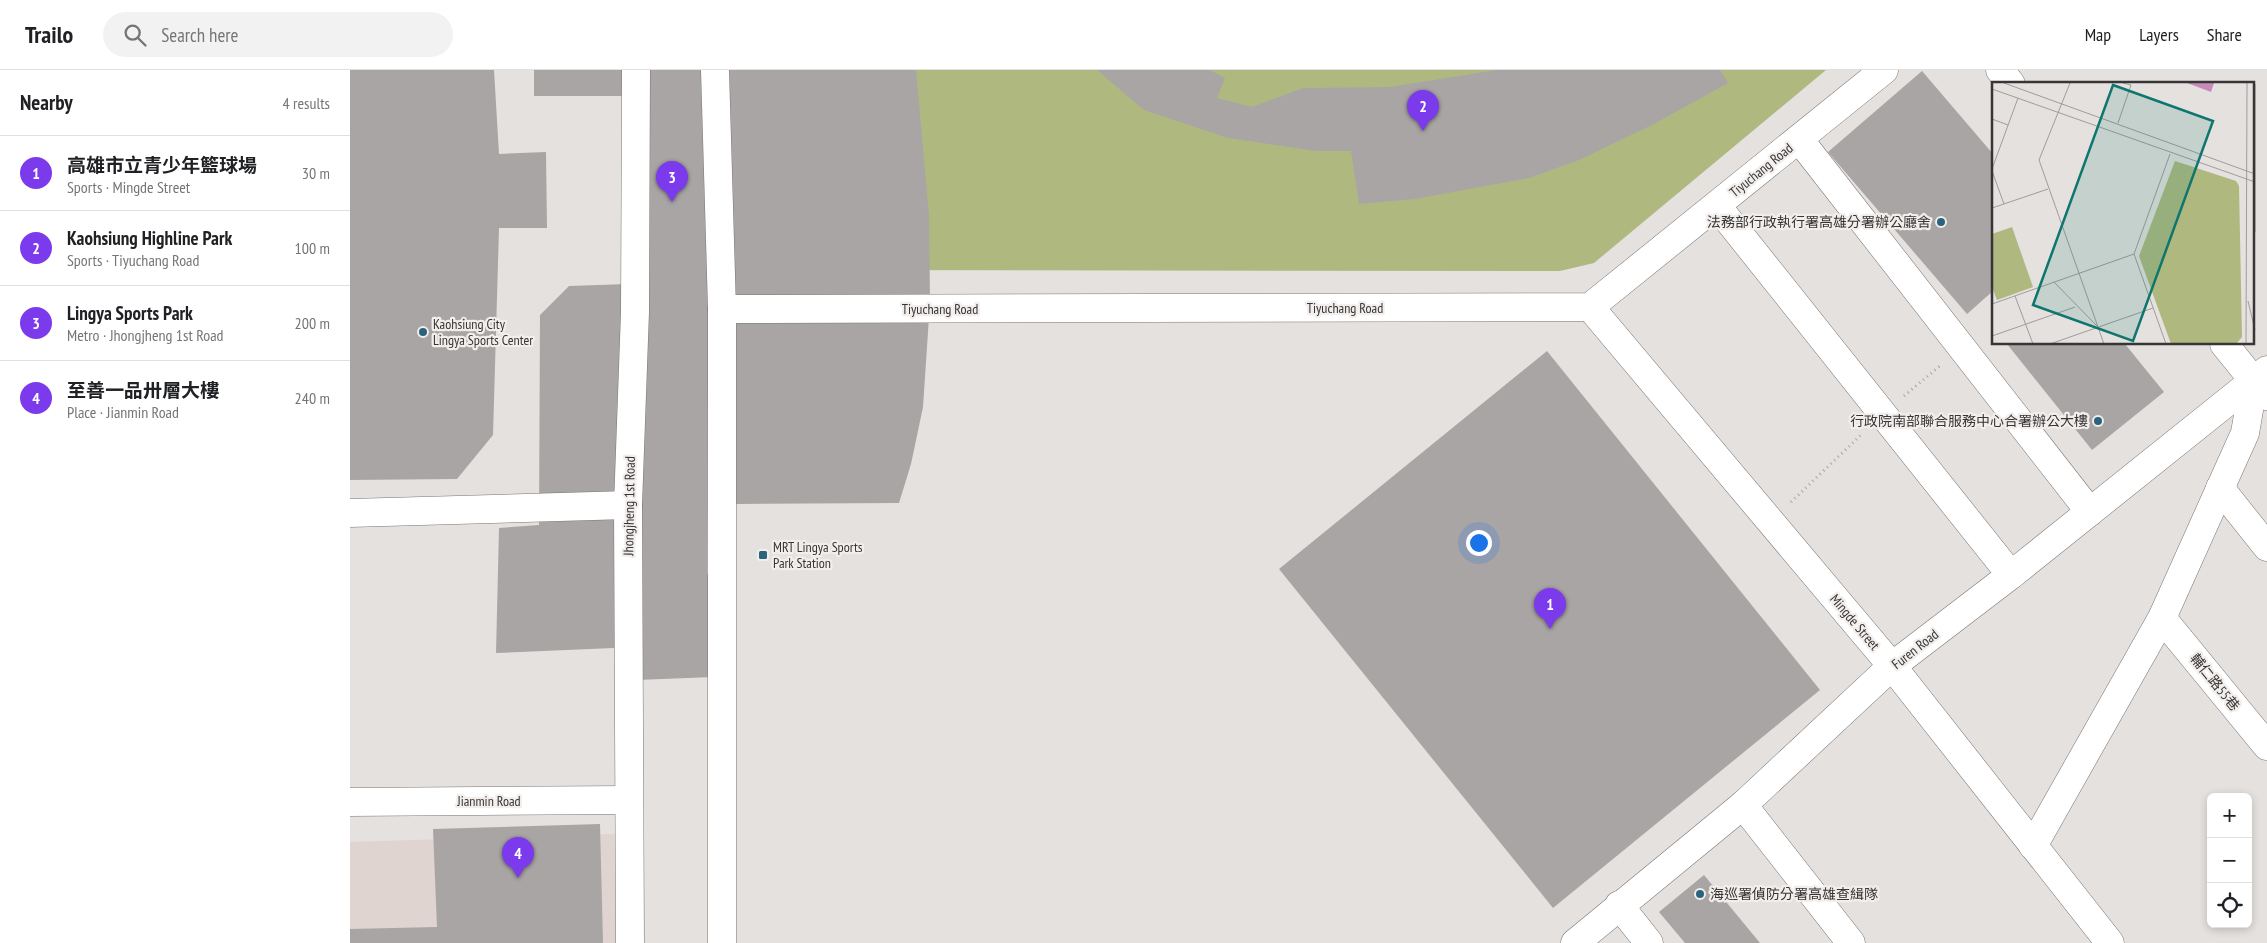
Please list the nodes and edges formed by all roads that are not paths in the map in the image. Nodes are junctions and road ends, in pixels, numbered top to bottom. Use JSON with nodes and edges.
{"nodes":[{"id":1,"x":636,"y":70,"type":"edge"},
{"id":2,"x":715,"y":70,"type":"edge"},
{"id":3,"x":1884,"y":70,"type":"edge"},
{"id":4,"x":2000,"y":70,"type":"edge"},
{"id":5,"x":2009,"y":82,"type":"edge"},
{"id":6,"x":1799,"y":139,"type":"junction"},
{"id":7,"x":1717,"y":206,"type":"junction"},
{"id":8,"x":1590,"y":307,"type":"junction"},
{"id":9,"x":722,"y":309,"type":"junction"},
{"id":10,"x":2225,"y":345,"type":"edge"},
{"id":11,"x":2263,"y":383,"type":"edge"},
{"id":12,"x":2220,"y":488,"type":"junction"},
{"id":13,"x":628,"y":505,"type":"junction"},
{"id":14,"x":2090,"y":512,"type":"junction"},
{"id":15,"x":350,"y":513,"type":"edge"},
{"id":16,"x":2267,"y":547,"type":"edge"},
{"id":17,"x":2011,"y":575,"type":"junction"},
{"id":18,"x":2162,"y":618,"type":"junction"},
{"id":19,"x":1892,"y":666,"type":"junction"},
{"id":20,"x":2267,"y":746,"type":"edge"},
{"id":21,"x":628,"y":800,"type":"junction"},
{"id":22,"x":350,"y":802,"type":"edge"},
{"id":23,"x":1743,"y":805,"type":"junction"},
{"id":24,"x":2033,"y":846,"type":"junction"},
{"id":25,"x":1619,"y":905,"type":"junction"},
{"id":26,"x":630,"y":943,"type":"edge"},
{"id":27,"x":722,"y":943,"type":"edge"},
{"id":28,"x":1575,"y":943,"type":"edge"},
{"id":29,"x":1649,"y":943,"type":"edge"},
{"id":30,"x":1851,"y":943,"type":"edge"},
{"id":31,"x":2110,"y":943,"type":"edge"}],
"edges":[{"from":1,"to":13,"type":"street","name":"Jhongjheng 1st Road"},
{"from":2,"to":9,"type":"street"},
{"from":3,"to":6,"type":"street","name":"Tiyuchang Road"},
{"from":4,"to":5,"type":"street"},
{"from":6,"to":7,"type":"street","name":"Tiyuchang Road"},
{"from":6,"to":14,"type":"street"},
{"from":7,"to":8,"type":"street","name":"Tiyuchang Road"},
{"from":7,"to":17,"type":"street"},
{"from":8,"to":9,"type":"street","name":"Tiyuchang Road"},
{"from":8,"to":19,"type":"street","name":"Mingde Street"},
{"from":9,"to":27,"type":"street"},
{"from":10,"to":11,"type":"street"},
{"from":11,"to":12,"type":"street"},
{"from":11,"to":14,"type":"street","name":"Furen Road"},
{"from":12,"to":16,"type":"street"},
{"from":12,"to":18,"type":"street"},
{"from":13,"to":15,"type":"street"},
{"from":13,"to":21,"type":"street","name":"Jhongjheng 1st Road"},
{"from":14,"to":17,"type":"street","name":"Furen Road"},
{"from":17,"to":19,"type":"street","name":"Furen Road"},
{"from":18,"to":20,"type":"street","name":"輔仁路55巷"},
{"from":18,"to":24,"type":"street"},
{"from":19,"to":23,"type":"street","name":"Furen Road"},
{"from":19,"to":24,"type":"street","name":"Mingde Street"},
{"from":21,"to":22,"type":"street","name":"Jianmin Road"},
{"from":21,"to":26,"type":"street","name":"Jhongjheng 1st Road"},
{"from":23,"to":25,"type":"street","name":"Furen Road"},
{"from":23,"to":30,"type":"street"},
{"from":24,"to":31,"type":"street","name":"Mingde Street"},
{"from":25,"to":28,"type":"street","name":"Furen Road"},
{"from":25,"to":29,"type":"street"}]}
